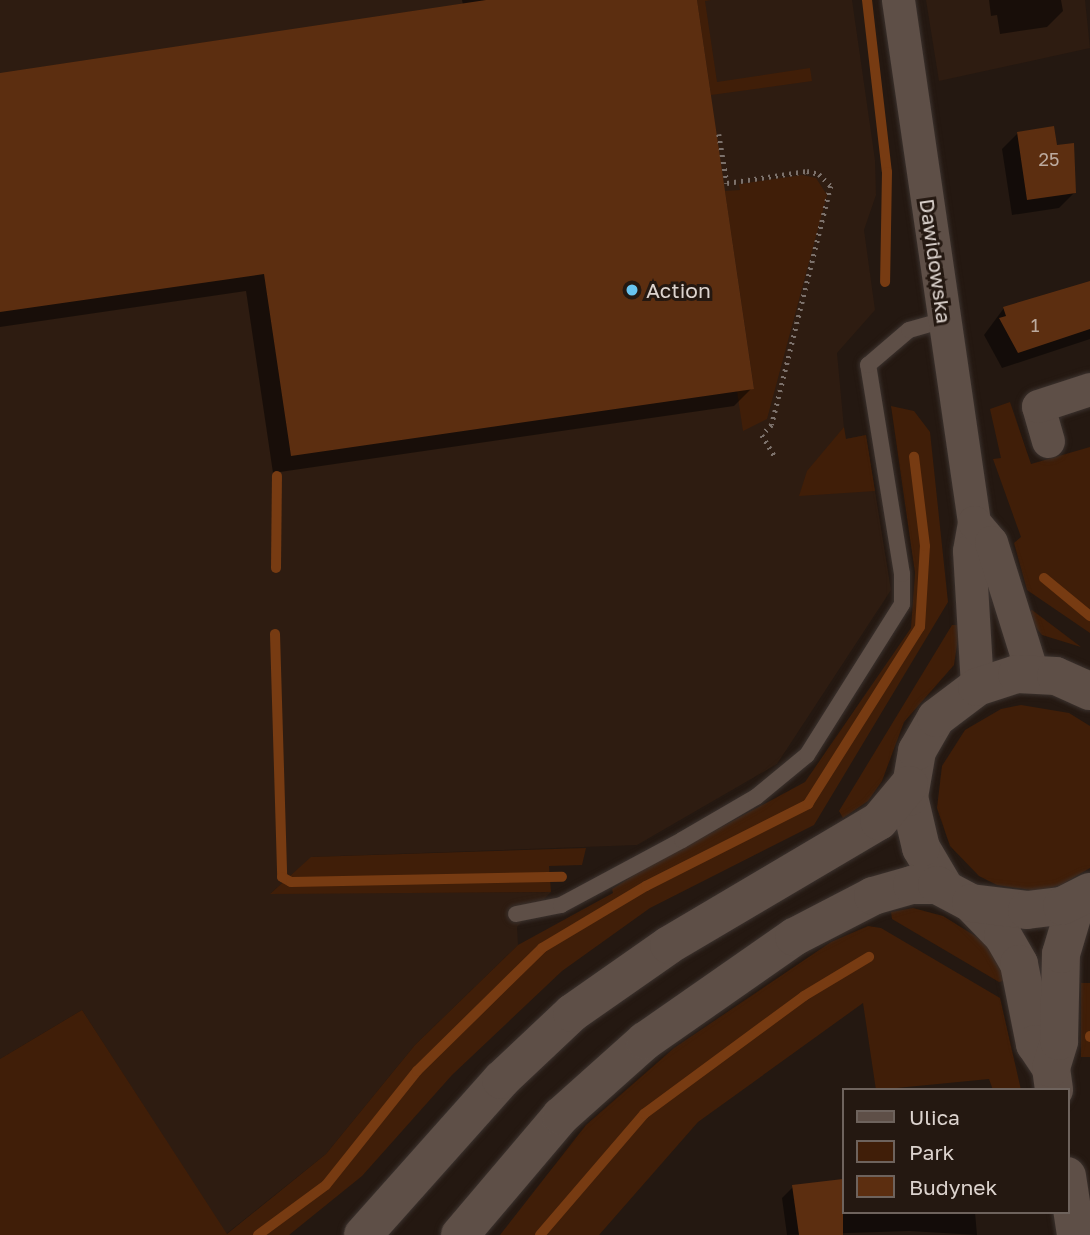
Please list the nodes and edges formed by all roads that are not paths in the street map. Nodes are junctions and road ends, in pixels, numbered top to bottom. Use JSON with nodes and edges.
{"nodes":[{"id":1,"x":898,"y":0,"type":"edge"},
{"id":2,"x":944,"y":320,"type":"junction"},
{"id":3,"x":1090,"y":389,"type":"edge"},
{"id":4,"x":1048,"y":440,"type":"dead end"},
{"id":5,"x":974,"y":522,"type":"junction"},
{"id":6,"x":1032,"y":673,"type":"junction"},
{"id":7,"x":1088,"y":685,"type":"edge"},
{"id":8,"x":977,"y":687,"type":"junction"},
{"id":9,"x":909,"y":785,"type":"junction"},
{"id":10,"x":957,"y":895,"type":"junction"},
{"id":11,"x":1083,"y":896,"type":"edge"},
{"id":12,"x":516,"y":915,"type":"dead end"},
{"id":13,"x":1053,"y":1079,"type":"edge"},
{"id":14,"x":1069,"y":1189,"type":"edge"},
{"id":15,"x":363,"y":1235,"type":"edge"},
{"id":16,"x":460,"y":1235,"type":"edge"},
{"id":17,"x":1076,"y":1235,"type":"edge"}],
"edges":[{"from":1,"to":2,"type":"street","name":"Dawidowska"},
{"from":2,"to":5,"type":"street","name":"Dawidowska"},
{"from":2,"to":12,"type":"lane"},
{"from":3,"to":4,"type":"street"},
{"from":5,"to":6,"type":"street","name":"Dawidowska"},
{"from":5,"to":8,"type":"street","name":"Dawidowska"},
{"from":6,"to":7,"type":"street"},
{"from":6,"to":8,"type":"street"},
{"from":8,"to":9,"type":"street"},
{"from":9,"to":10,"type":"street"},
{"from":9,"to":15,"type":"street"},
{"from":10,"to":11,"type":"street"},
{"from":10,"to":13,"type":"street"},
{"from":10,"to":16,"type":"street"},
{"from":11,"to":13,"type":"street"},
{"from":14,"to":17,"type":"street"}]}
